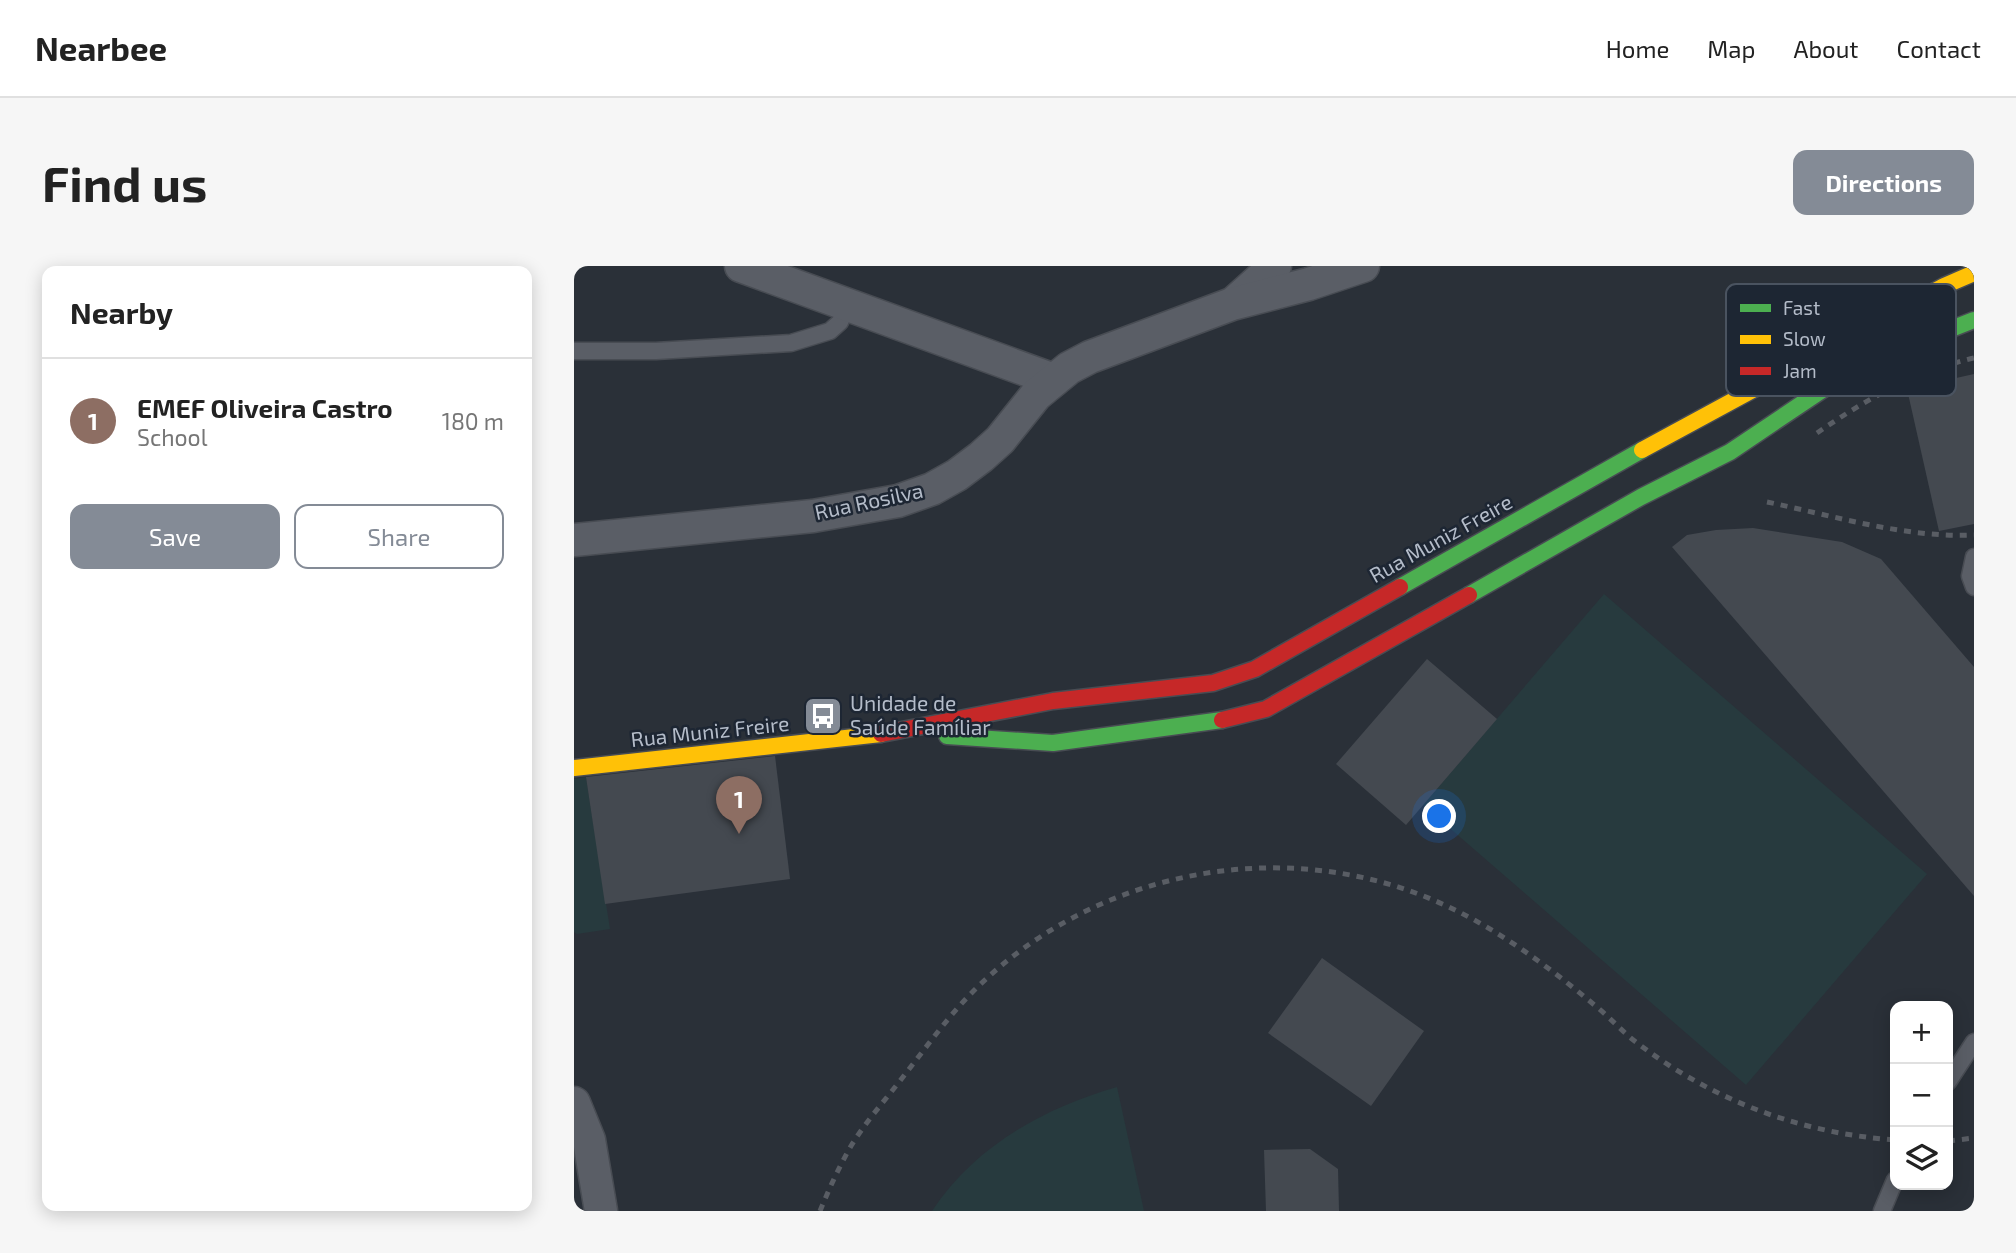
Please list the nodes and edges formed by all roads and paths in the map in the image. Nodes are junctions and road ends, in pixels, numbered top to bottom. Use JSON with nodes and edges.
{"nodes":[{"id":1,"x":741,"y":266,"type":"edge"},
{"id":2,"x":1275,"y":266,"type":"edge"},
{"id":3,"x":1363,"y":266,"type":"edge"},
{"id":4,"x":1974,"y":273,"type":"edge"},
{"id":5,"x":1949,"y":284,"type":"edge"},
{"id":6,"x":1232,"y":304,"type":"junction"},
{"id":7,"x":847,"y":306,"type":"junction"},
{"id":8,"x":1974,"y":320,"type":"edge"},
{"id":9,"x":1956,"y":327,"type":"edge"},
{"id":10,"x":574,"y":351,"type":"edge"},
{"id":11,"x":1054,"y":380,"type":"junction"},
{"id":12,"x":1743,"y":396,"type":"edge"},
{"id":13,"x":1813,"y":396,"type":"edge"},
{"id":14,"x":1497,"y":531,"type":"junction"},
{"id":15,"x":574,"y":540,"type":"edge"},
{"id":16,"x":1974,"y":557,"type":"edge"},
{"id":17,"x":1521,"y":566,"type":"junction"},
{"id":18,"x":1974,"y":587,"type":"edge"},
{"id":19,"x":892,"y":733,"type":"junction"},
{"id":20,"x":574,"y":768,"type":"edge"},
{"id":21,"x":1974,"y":1042,"type":"edge"},
{"id":22,"x":1953,"y":1074,"type":"edge"},
{"id":23,"x":574,"y":1103,"type":"edge"},
{"id":24,"x":1891,"y":1190,"type":"edge"},
{"id":25,"x":601,"y":1211,"type":"edge"},
{"id":26,"x":1882,"y":1211,"type":"edge"}],
"edges":[{"from":1,"to":7,"type":"street"},
{"from":2,"to":6,"type":"street"},
{"from":3,"to":6,"type":"street","name":"Rua Rosilva"},
{"from":4,"to":5,"type":"street","name":"Rua Muniz Freire"},
{"from":6,"to":11,"type":"street","name":"Rua Rosilva"},
{"from":7,"to":10,"type":"lane"},
{"from":7,"to":11,"type":"street"},
{"from":8,"to":9,"type":"street","name":"Rua Muniz Freire"},
{"from":11,"to":15,"type":"street","name":"Rua Rosilva"},
{"from":12,"to":14,"type":"street","name":"Rua Muniz Freire"},
{"from":13,"to":17,"type":"street","name":"Rua Muniz Freire"},
{"from":14,"to":17,"type":"street"},
{"from":14,"to":19,"type":"street","name":"Rua Muniz Freire"},
{"from":16,"to":18,"type":"lane"},
{"from":17,"to":19,"type":"street","name":"Rua Muniz Freire"},
{"from":19,"to":20,"type":"street","name":"Rua Muniz Freire"},
{"from":21,"to":22,"type":"lane"},
{"from":23,"to":25,"type":"street"},
{"from":24,"to":26,"type":"lane"}]}
